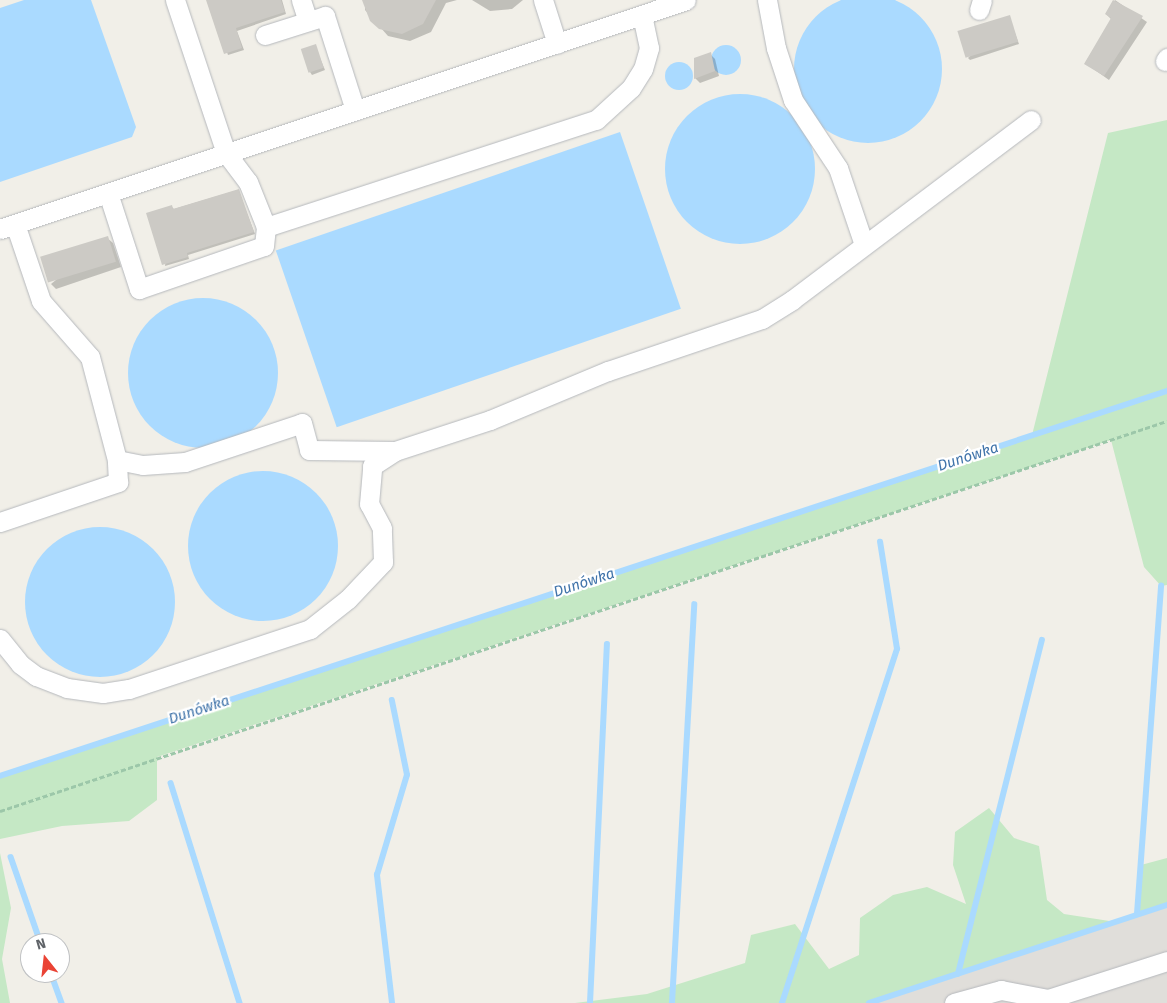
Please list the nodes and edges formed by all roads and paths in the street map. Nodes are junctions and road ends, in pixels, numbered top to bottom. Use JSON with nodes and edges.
{"nodes":[{"id":1,"x":175,"y":0,"type":"edge"},
{"id":2,"x":301,"y":0,"type":"edge"},
{"id":3,"x":543,"y":0,"type":"edge"},
{"id":4,"x":686,"y":0,"type":"edge"},
{"id":5,"x":766,"y":0,"type":"edge"},
{"id":6,"x":642,"y":15,"type":"junction"},
{"id":7,"x":308,"y":21,"type":"junction"},
{"id":8,"x":265,"y":35,"type":"dead end"},
{"id":9,"x":557,"y":44,"type":"junction"},
{"id":10,"x":356,"y":110,"type":"junction"},
{"id":11,"x":1031,"y":120,"type":"dead end"},
{"id":12,"x":226,"y":154,"type":"junction"},
{"id":13,"x":108,"y":193,"type":"junction"},
{"id":14,"x":8,"y":226,"type":"edge"},
{"id":15,"x":266,"y":227,"type":"junction"},
{"id":16,"x":864,"y":245,"type":"junction"},
{"id":17,"x":1167,"y":421,"type":"edge"},
{"id":18,"x":395,"y":451,"type":"junction"},
{"id":19,"x":117,"y":460,"type":"junction"},
{"id":20,"x":0,"y":522,"type":"edge"},
{"id":21,"x":0,"y":638,"type":"edge"},
{"id":22,"x":0,"y":811,"type":"edge"},
{"id":23,"x":1167,"y":961,"type":"edge"},
{"id":24,"x":954,"y":1003,"type":"edge"}],
"edges":[{"from":1,"to":12,"type":"lane"},
{"from":2,"to":7,"type":"lane"},
{"from":3,"to":9,"type":"lane"},
{"from":4,"to":6,"type":"lane"},
{"from":5,"to":16,"type":"lane"},
{"from":6,"to":9,"type":"lane"},
{"from":6,"to":15,"type":"lane"},
{"from":7,"to":8,"type":"lane"},
{"from":7,"to":10,"type":"lane"},
{"from":9,"to":10,"type":"lane"},
{"from":10,"to":12,"type":"lane"},
{"from":11,"to":16,"type":"lane"},
{"from":12,"to":13,"type":"lane"},
{"from":12,"to":15,"type":"lane"},
{"from":13,"to":14,"type":"lane"},
{"from":13,"to":15,"type":"lane"},
{"from":14,"to":19,"type":"lane"},
{"from":16,"to":18,"type":"lane"},
{"from":17,"to":22,"type":"path"},
{"from":18,"to":19,"type":"lane"},
{"from":18,"to":21,"type":"lane"},
{"from":19,"to":20,"type":"lane"},
{"from":23,"to":24,"type":"lane"}]}
